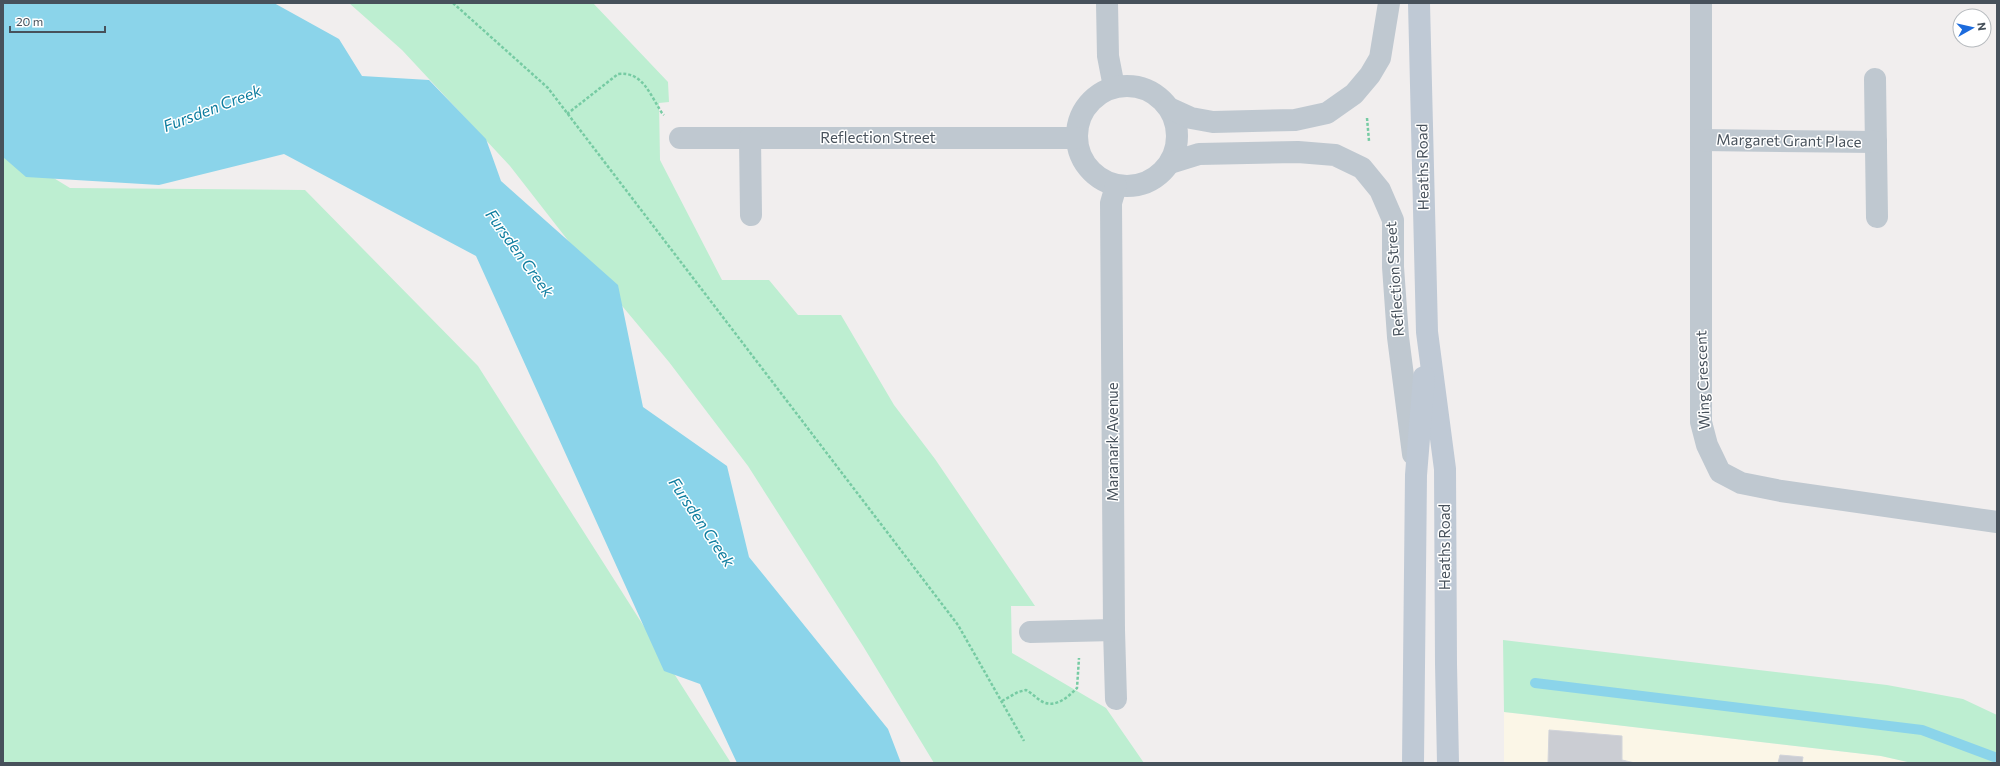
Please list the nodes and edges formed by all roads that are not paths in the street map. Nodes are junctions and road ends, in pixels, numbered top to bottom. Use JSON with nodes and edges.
{"nodes":[{"id":1,"x":1107,"y":3,"type":"edge"},
{"id":2,"x":1389,"y":3,"type":"edge"},
{"id":3,"x":1419,"y":3,"type":"edge"},
{"id":4,"x":1701,"y":3,"type":"edge"},
{"id":5,"x":1875,"y":79,"type":"dead end"},
{"id":6,"x":1114,"y":87,"type":"junction"},
{"id":7,"x":1169,"y":108,"type":"junction"},
{"id":8,"x":680,"y":138,"type":"dead end"},
{"id":9,"x":750,"y":138,"type":"junction"},
{"id":10,"x":1076,"y":138,"type":"junction"},
{"id":11,"x":1701,"y":140,"type":"junction"},
{"id":12,"x":1876,"y":142,"type":"junction"},
{"id":13,"x":1170,"y":163,"type":"junction"},
{"id":14,"x":1116,"y":186,"type":"junction"},
{"id":15,"x":751,"y":215,"type":"dead end"},
{"id":16,"x":1877,"y":217,"type":"dead end"},
{"id":17,"x":1427,"y":332,"type":"junction"},
{"id":18,"x":1416,"y":474,"type":"junction"},
{"id":19,"x":1997,"y":522,"type":"edge"},
{"id":20,"x":1114,"y":630,"type":"junction"},
{"id":21,"x":1030,"y":632,"type":"dead end"},
{"id":22,"x":1116,"y":699,"type":"dead end"},
{"id":23,"x":1413,"y":763,"type":"edge"},
{"id":24,"x":1448,"y":763,"type":"edge"}],
"edges":[{"from":1,"to":6,"type":"street"},
{"from":2,"to":7,"type":"street"},
{"from":3,"to":17,"type":"main road","name":"Heaths Road"},
{"from":4,"to":11,"type":"street","name":"Wing Crescent"},
{"from":5,"to":12,"type":"street","name":"Margaret Grant Place"},
{"from":6,"to":7,"type":"street"},
{"from":6,"to":10,"type":"street"},
{"from":7,"to":13,"type":"street"},
{"from":8,"to":9,"type":"street","name":"Reflection Street"},
{"from":9,"to":10,"type":"street","name":"Reflection Street"},
{"from":9,"to":15,"type":"street"},
{"from":10,"to":14,"type":"street"},
{"from":11,"to":12,"type":"street","name":"Margaret Grant Place"},
{"from":11,"to":19,"type":"street","name":"Wing Crescent"},
{"from":12,"to":16,"type":"street","name":"Margaret Grant Place"},
{"from":13,"to":14,"type":"street"},
{"from":13,"to":18,"type":"street","name":"Reflection Street"},
{"from":14,"to":20,"type":"street","name":"Maranark Avenue"},
{"from":17,"to":18,"type":"main road","name":"Heaths Road"},
{"from":17,"to":24,"type":"main road","name":"Heaths Road"},
{"from":18,"to":23,"type":"main road","name":"Heaths Road"},
{"from":20,"to":21,"type":"street"},
{"from":20,"to":22,"type":"street","name":"Maranark Avenue"}]}
